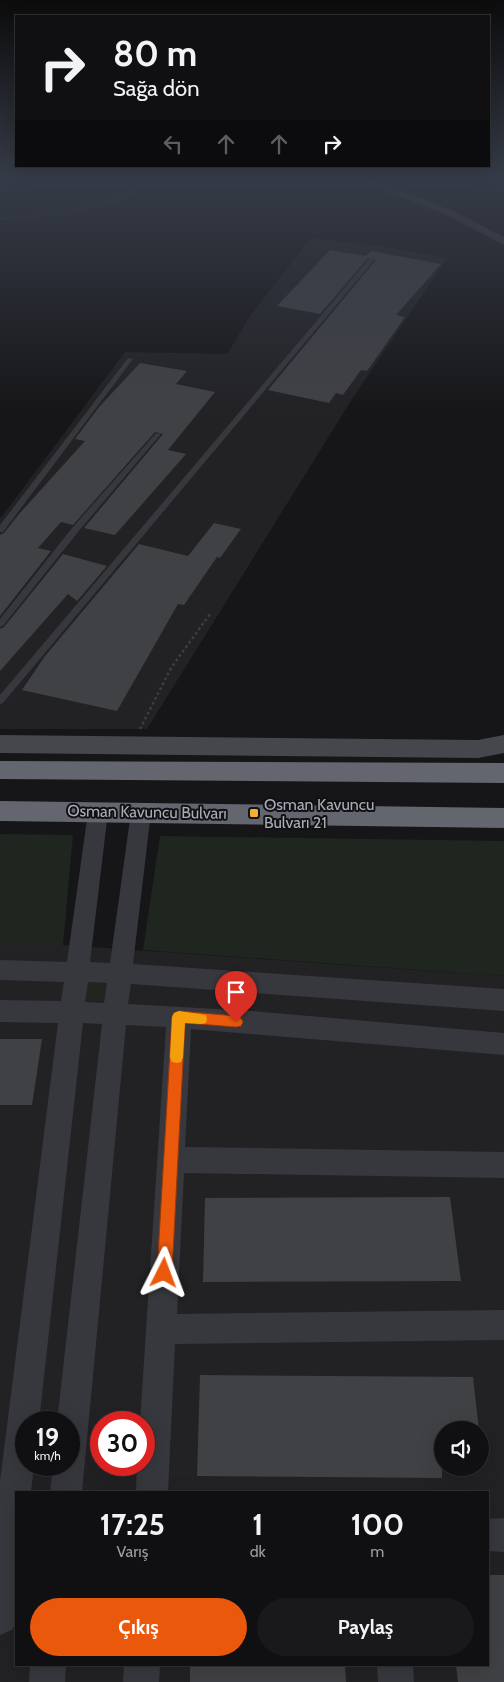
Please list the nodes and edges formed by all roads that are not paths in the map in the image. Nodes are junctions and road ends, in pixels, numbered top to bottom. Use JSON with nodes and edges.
{"nodes":[{"id":1,"x":371,"y":260,"type":"dead end"},
{"id":2,"x":130,"y":359,"type":"dead end"},
{"id":3,"x":158,"y":434,"type":"dead end"},
{"id":4,"x":0,"y":530,"type":"edge"},
{"id":5,"x":0,"y":624,"type":"edge"},
{"id":6,"x":0,"y":701,"type":"edge"},
{"id":7,"x":0,"y":744,"type":"edge"},
{"id":8,"x":504,"y":744,"type":"edge"},
{"id":9,"x":0,"y":770,"type":"edge"},
{"id":10,"x":504,"y":773,"type":"edge"},
{"id":11,"x":0,"y":811,"type":"edge"},
{"id":12,"x":98,"y":812,"type":"junction"},
{"id":13,"x":141,"y":812,"type":"junction"},
{"id":14,"x":504,"y":818,"type":"edge"},
{"id":15,"x":0,"y":970,"type":"edge"},
{"id":16,"x":78,"y":971,"type":"junction"},
{"id":17,"x":121,"y":973,"type":"junction"},
{"id":18,"x":504,"y":1000,"type":"edge"},
{"id":19,"x":0,"y":1011,"type":"edge"},
{"id":20,"x":72,"y":1011,"type":"junction"},
{"id":21,"x":115,"y":1013,"type":"junction"},
{"id":22,"x":179,"y":1017,"type":"junction"},
{"id":23,"x":504,"y":1044,"type":"edge"},
{"id":24,"x":171,"y":1160,"type":"junction"},
{"id":25,"x":504,"y":1165,"type":"edge"},
{"id":26,"x":504,"y":1325,"type":"edge"},
{"id":27,"x":161,"y":1329,"type":"junction"},
{"id":28,"x":74,"y":1411,"type":"edge"},
{"id":29,"x":68,"y":1476,"type":"edge"},
{"id":30,"x":66,"y":1491,"type":"edge"},
{"id":31,"x":152,"y":1491,"type":"edge"},
{"id":32,"x":489,"y":1535,"type":"edge"},
{"id":33,"x":504,"y":1535,"type":"edge"},
{"id":34,"x":2,"y":1579,"type":"edge"},
{"id":35,"x":0,"y":1618,"type":"edge"},
{"id":36,"x":48,"y":1666,"type":"edge"},
{"id":37,"x":142,"y":1666,"type":"edge"},
{"id":38,"x":395,"y":1666,"type":"edge"},
{"id":39,"x":47,"y":1682,"type":"edge"},
{"id":40,"x":141,"y":1682,"type":"edge"},
{"id":41,"x":396,"y":1682,"type":"edge"}],
"edges":[{"from":1,"to":6,"type":"lane"},
{"from":2,"to":4,"type":"lane"},
{"from":3,"to":5,"type":"lane"},
{"from":7,"to":8,"type":"street"},
{"from":9,"to":10,"type":"highway"},
{"from":11,"to":12,"type":"highway","name":"Osman Kavuncu Bulvarı"},
{"from":12,"to":13,"type":"highway","name":"Osman Kavuncu Bulvarı"},
{"from":12,"to":16,"type":"street"},
{"from":13,"to":14,"type":"highway","name":"Osman Kavuncu Bulvarı"},
{"from":13,"to":17,"type":"street"},
{"from":15,"to":16,"type":"street"},
{"from":16,"to":17,"type":"street"},
{"from":16,"to":20,"type":"street"},
{"from":17,"to":18,"type":"street"},
{"from":17,"to":21,"type":"street"},
{"from":19,"to":20,"type":"street"},
{"from":20,"to":21,"type":"street"},
{"from":20,"to":34,"type":"street"},
{"from":21,"to":22,"type":"street"},
{"from":21,"to":28,"type":"street"},
{"from":22,"to":23,"type":"street"},
{"from":22,"to":24,"type":"street"},
{"from":24,"to":25,"type":"street"},
{"from":24,"to":27,"type":"street"},
{"from":26,"to":27,"type":"street"},
{"from":27,"to":31,"type":"street"},
{"from":29,"to":30,"type":"street"},
{"from":32,"to":33,"type":"street"},
{"from":34,"to":35,"type":"street"},
{"from":36,"to":39,"type":"street"},
{"from":37,"to":40,"type":"street"},
{"from":38,"to":41,"type":"street"}]}
